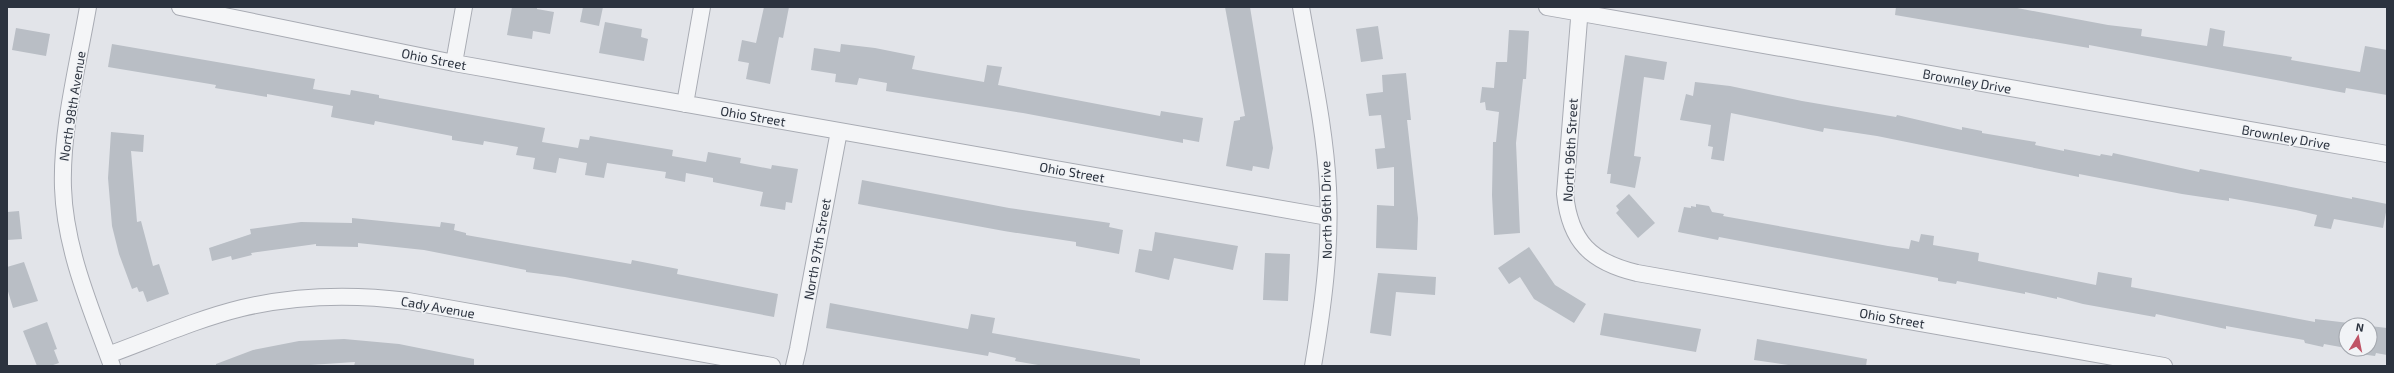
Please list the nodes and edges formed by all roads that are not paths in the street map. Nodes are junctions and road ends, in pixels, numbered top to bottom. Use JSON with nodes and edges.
{"nodes":[{"id":1,"x":88,"y":7,"type":"edge"},
{"id":2,"x":180,"y":7,"type":"edge"},
{"id":3,"x":464,"y":7,"type":"edge"},
{"id":4,"x":702,"y":7,"type":"edge"},
{"id":5,"x":1301,"y":7,"type":"edge"},
{"id":6,"x":1547,"y":7,"type":"edge"},
{"id":7,"x":213,"y":10,"type":"edge"},
{"id":8,"x":1579,"y":10,"type":"edge"},
{"id":9,"x":454,"y":63,"type":"junction"},
{"id":10,"x":685,"y":104,"type":"junction"},
{"id":11,"x":839,"y":131,"type":"junction"},
{"id":12,"x":2387,"y":154,"type":"edge"},
{"id":13,"x":1328,"y":217,"type":"junction"},
{"id":14,"x":1620,"y":269,"type":"joint"},
{"id":15,"x":110,"y":360,"type":"edge"},
{"id":16,"x":772,"y":366,"type":"edge"},
{"id":17,"x":794,"y":366,"type":"edge"},
{"id":18,"x":1313,"y":366,"type":"edge"},
{"id":19,"x":2164,"y":366,"type":"edge"}],
"edges":[{"from":1,"to":15,"type":"street","name":"North 98th Avenue"},
{"from":2,"to":7,"type":"street","name":"Ohio Street"},
{"from":3,"to":9,"type":"street"},
{"from":4,"to":10,"type":"street"},
{"from":5,"to":13,"type":"street","name":"North 96th Drive"},
{"from":6,"to":8,"type":"street","name":"Brownley Drive"},
{"from":7,"to":9,"type":"street","name":"Ohio Street"},
{"from":8,"to":12,"type":"street","name":"Brownley Drive"},
{"from":8,"to":14,"type":"street","name":"North 96th Street"},
{"from":9,"to":10,"type":"street","name":"Ohio Street"},
{"from":10,"to":11,"type":"street","name":"Ohio Street"},
{"from":11,"to":13,"type":"street","name":"Ohio Street"},
{"from":11,"to":17,"type":"street","name":"North 97th Street"},
{"from":13,"to":18,"type":"street","name":"North 96th Drive"},
{"from":14,"to":19,"type":"street","name":"Ohio Street"},
{"from":15,"to":16,"type":"street","name":"Cady Avenue"}]}
